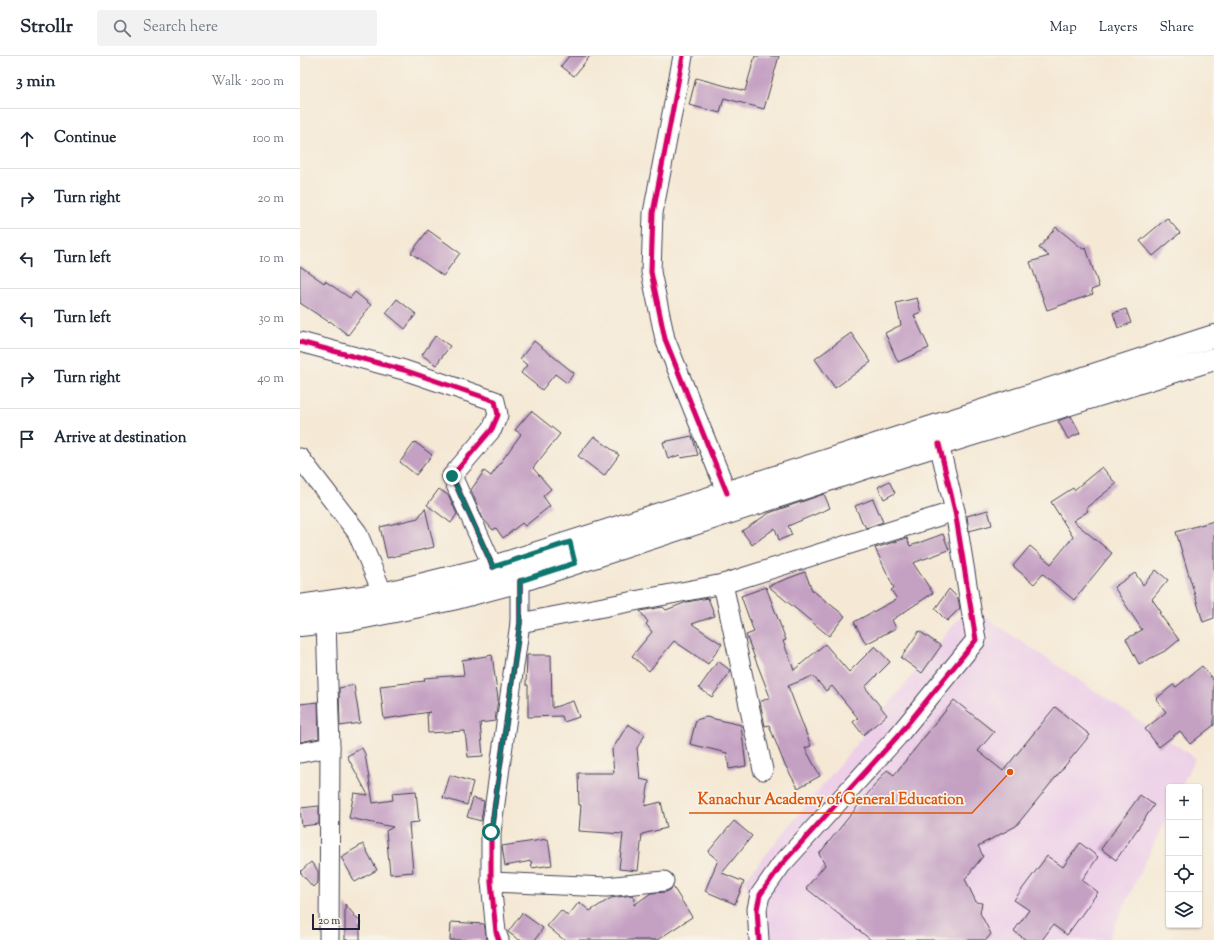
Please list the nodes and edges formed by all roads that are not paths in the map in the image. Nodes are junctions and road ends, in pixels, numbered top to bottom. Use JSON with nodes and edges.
{"nodes":[{"id":1,"x":683,"y":56,"type":"edge"},
{"id":2,"x":1214,"y":336,"type":"edge"},
{"id":3,"x":300,"y":342,"type":"edge"},
{"id":4,"x":1214,"y":359,"type":"edge"},
{"id":5,"x":1138,"y":371,"type":"junction"},
{"id":6,"x":939,"y":444,"type":"junction"},
{"id":7,"x":884,"y":452,"type":"junction"},
{"id":8,"x":300,"y":458,"type":"edge"},
{"id":9,"x":727,"y":492,"type":"junction"},
{"id":10,"x":955,"y":511,"type":"junction"},
{"id":11,"x":570,"y":542,"type":"junction"},
{"id":12,"x":575,"y":563,"type":"junction"},
{"id":13,"x":493,"y":567,"type":"junction"},
{"id":14,"x":520,"y":581,"type":"junction"},
{"id":15,"x":723,"y":584,"type":"junction"},
{"id":16,"x":383,"y":594,"type":"junction"},
{"id":17,"x":300,"y":606,"type":"edge"},
{"id":18,"x":326,"y":622,"type":"junction"},
{"id":19,"x":520,"y":623,"type":"junction"},
{"id":20,"x":300,"y":626,"type":"edge"},
{"id":21,"x":330,"y":748,"type":"junction"},
{"id":22,"x":300,"y":753,"type":"edge"},
{"id":23,"x":763,"y":770,"type":"dead end"},
{"id":24,"x":664,"y":881,"type":"dead end"},
{"id":25,"x":491,"y":882,"type":"junction"},
{"id":26,"x":329,"y":940,"type":"edge"},
{"id":27,"x":499,"y":940,"type":"edge"},
{"id":28,"x":759,"y":940,"type":"edge"}],
"edges":[{"from":1,"to":9,"type":"street"},
{"from":2,"to":5,"type":"main road"},
{"from":3,"to":13,"type":"street"},
{"from":4,"to":5,"type":"main road"},
{"from":5,"to":6,"type":"main road"},
{"from":5,"to":7,"type":"main road"},
{"from":6,"to":7,"type":"main road"},
{"from":6,"to":10,"type":"street"},
{"from":7,"to":9,"type":"main road"},
{"from":7,"to":12,"type":"main road"},
{"from":8,"to":16,"type":"street"},
{"from":9,"to":11,"type":"main road"},
{"from":10,"to":15,"type":"street"},
{"from":10,"to":28,"type":"street"},
{"from":11,"to":12,"type":"main road"},
{"from":11,"to":13,"type":"main road"},
{"from":12,"to":14,"type":"main road"},
{"from":13,"to":16,"type":"main road"},
{"from":14,"to":18,"type":"main road"},
{"from":14,"to":19,"type":"street"},
{"from":15,"to":19,"type":"street"},
{"from":15,"to":23,"type":"street"},
{"from":16,"to":17,"type":"main road"},
{"from":18,"to":20,"type":"main road"},
{"from":18,"to":21,"type":"street"},
{"from":19,"to":25,"type":"street"},
{"from":21,"to":22,"type":"street"},
{"from":21,"to":26,"type":"street"},
{"from":24,"to":25,"type":"street"},
{"from":25,"to":27,"type":"street"}]}
